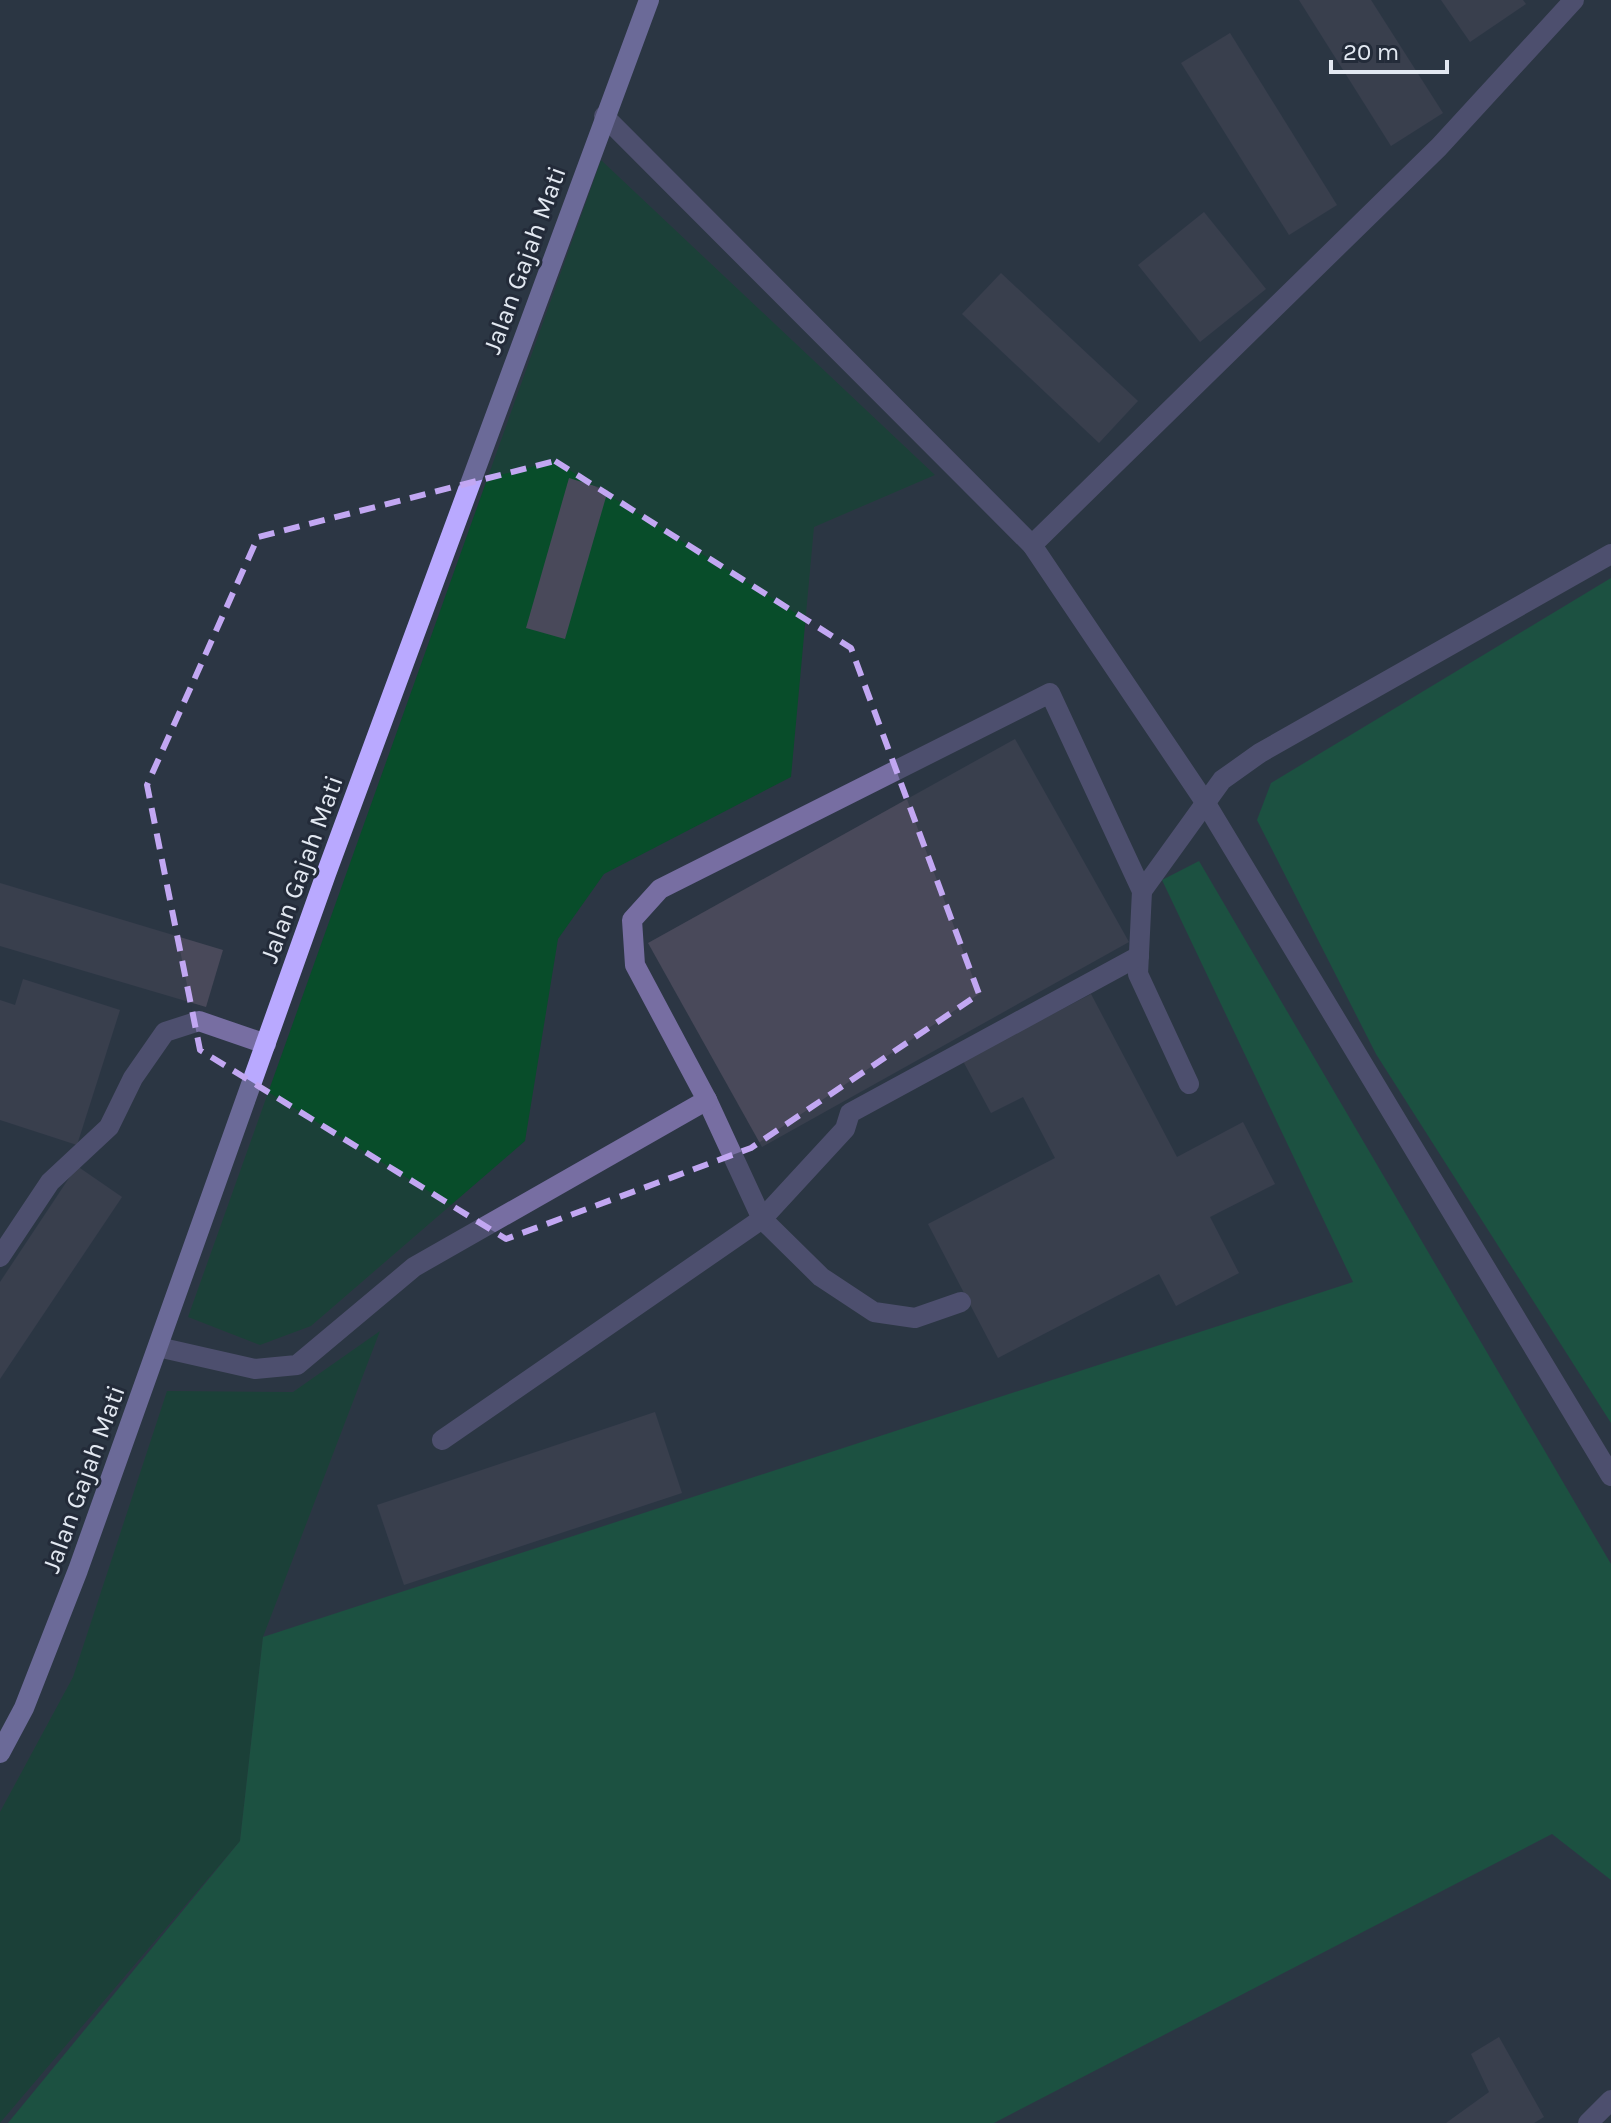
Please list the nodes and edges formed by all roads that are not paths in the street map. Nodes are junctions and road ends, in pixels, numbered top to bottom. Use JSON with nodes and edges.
{"nodes":[{"id":1,"x":649,"y":0,"type":"edge"},
{"id":2,"x":1574,"y":0,"type":"edge"},
{"id":3,"x":604,"y":116,"type":"junction"},
{"id":4,"x":1032,"y":545,"type":"junction"},
{"id":5,"x":1611,"y":554,"type":"edge"},
{"id":6,"x":1205,"y":802,"type":"junction"},
{"id":7,"x":1142,"y":891,"type":"junction"},
{"id":8,"x":1139,"y":956,"type":"junction"},
{"id":9,"x":266,"y":1044,"type":"junction"},
{"id":10,"x":1189,"y":1084,"type":"dead end"},
{"id":11,"x":707,"y":1100,"type":"junction"},
{"id":12,"x":762,"y":1219,"type":"junction"},
{"id":13,"x":0,"y":1257,"type":"edge"},
{"id":14,"x":961,"y":1302,"type":"dead end"},
{"id":15,"x":158,"y":1347,"type":"junction"},
{"id":16,"x":442,"y":1440,"type":"dead end"},
{"id":17,"x":1611,"y":1476,"type":"edge"},
{"id":18,"x":0,"y":1753,"type":"edge"},
{"id":19,"x":1611,"y":2100,"type":"edge"},
{"id":20,"x":1588,"y":2123,"type":"edge"}],
"edges":[{"from":1,"to":3,"type":"main road","name":"Jalan Gajah Mati"},
{"from":2,"to":4,"type":"lane"},
{"from":3,"to":4,"type":"lane"},
{"from":3,"to":9,"type":"main road","name":"Jalan Gajah Mati"},
{"from":4,"to":6,"type":"lane"},
{"from":5,"to":6,"type":"lane"},
{"from":6,"to":7,"type":"lane"},
{"from":6,"to":17,"type":"lane"},
{"from":7,"to":8,"type":"lane"},
{"from":7,"to":11,"type":"lane"},
{"from":8,"to":10,"type":"lane"},
{"from":8,"to":12,"type":"lane"},
{"from":9,"to":13,"type":"lane"},
{"from":9,"to":15,"type":"main road","name":"Jalan Gajah Mati"},
{"from":11,"to":12,"type":"lane"},
{"from":11,"to":15,"type":"lane"},
{"from":12,"to":14,"type":"lane"},
{"from":12,"to":16,"type":"lane"},
{"from":15,"to":18,"type":"main road","name":"Jalan Gajah Mati"},
{"from":19,"to":20,"type":"lane"}]}
